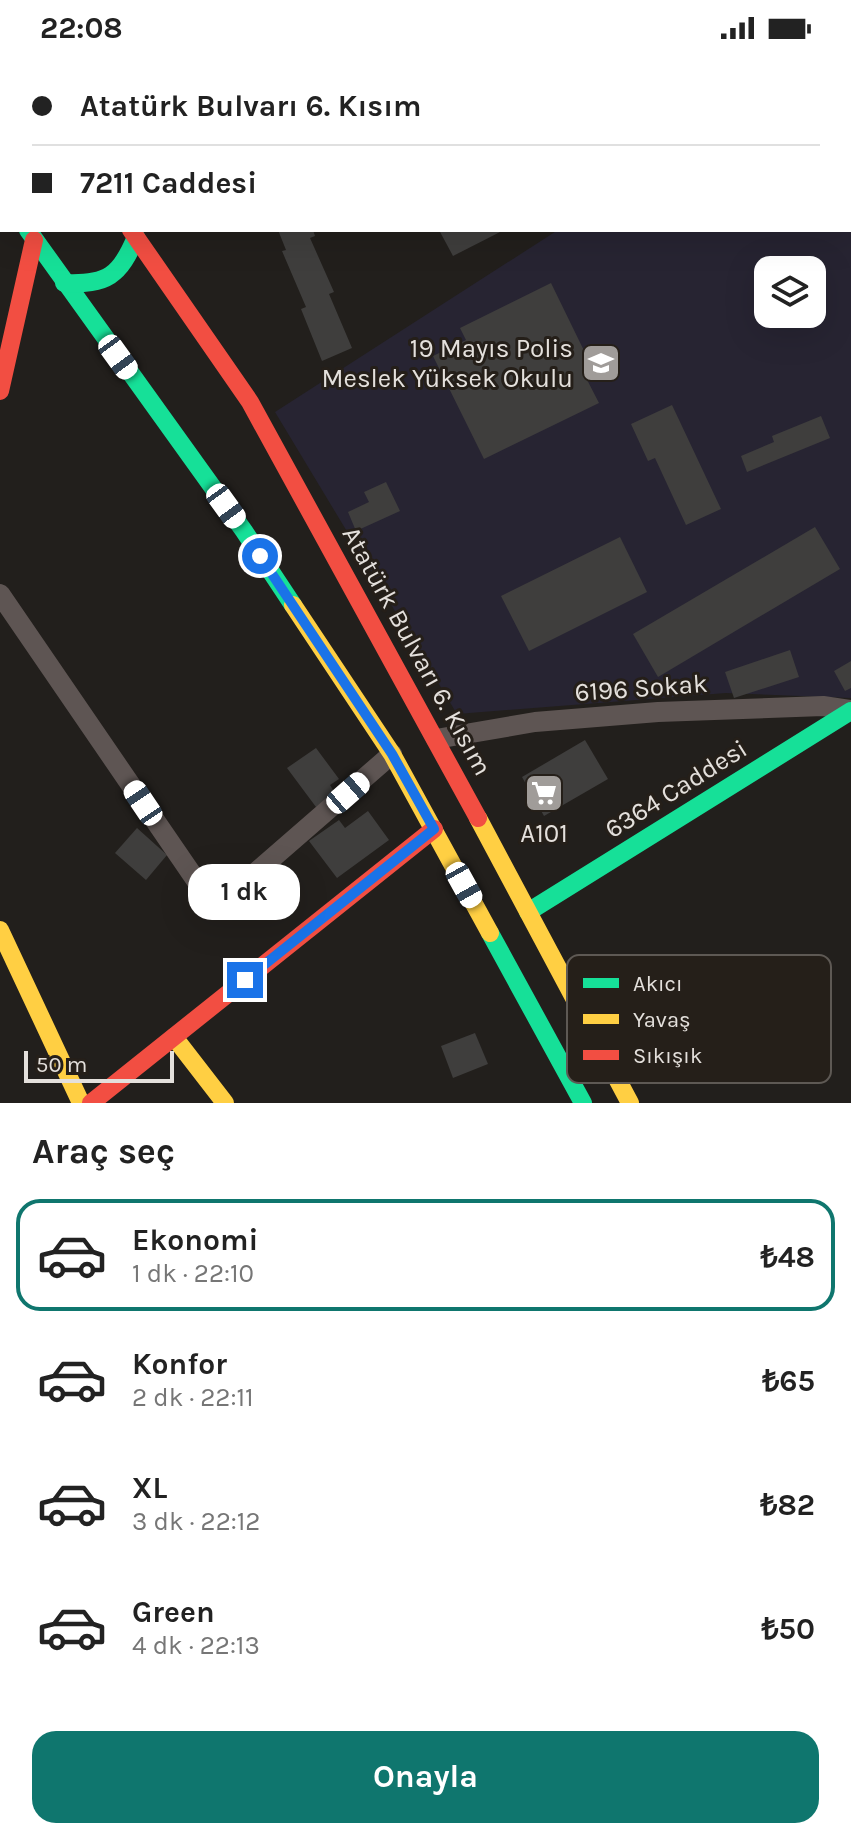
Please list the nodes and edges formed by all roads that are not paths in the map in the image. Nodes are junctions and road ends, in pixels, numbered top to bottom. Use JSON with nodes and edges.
{"nodes":[{"id":1,"x":135,"y":232,"type":"edge"},
{"id":2,"x":32,"y":233,"type":"edge"},
{"id":3,"x":64,"y":283,"type":"junction"},
{"id":4,"x":0,"y":391,"type":"edge"},
{"id":5,"x":0,"y":594,"type":"edge"},
{"id":6,"x":851,"y":711,"type":"edge"},
{"id":7,"x":436,"y":739,"type":"junction"},
{"id":8,"x":392,"y":754,"type":"junction"},
{"id":9,"x":434,"y":829,"type":"junction"},
{"id":10,"x":528,"y":912,"type":"junction"},
{"id":11,"x":0,"y":930,"type":"edge"},
{"id":12,"x":567,"y":985,"type":"edge"},
{"id":13,"x":174,"y":1037,"type":"junction"},
{"id":14,"x":567,"y":1074,"type":"edge"},
{"id":15,"x":572,"y":1083,"type":"edge"},
{"id":16,"x":619,"y":1083,"type":"edge"},
{"id":17,"x":81,"y":1103,"type":"edge"},
{"id":18,"x":91,"y":1103,"type":"edge"},
{"id":19,"x":225,"y":1103,"type":"edge"},
{"id":20,"x":583,"y":1103,"type":"edge"},
{"id":21,"x":630,"y":1103,"type":"edge"}],
"edges":[{"from":1,"to":3,"type":"main road"},
{"from":1,"to":7,"type":"main road","name":"Atatürk Bulvarı 6. Kısım"},
{"from":2,"to":3,"type":"main road"},
{"from":2,"to":4,"type":"main road"},
{"from":3,"to":8,"type":"main road"},
{"from":5,"to":8,"type":"street"},
{"from":6,"to":7,"type":"street","name":"6196 Sokak"},
{"from":6,"to":10,"type":"main road","name":"6364 Caddesi"},
{"from":7,"to":10,"type":"main road","name":"Atatürk Bulvarı 6. Kısım"},
{"from":8,"to":9,"type":"main road"},
{"from":9,"to":13,"type":"main road"},
{"from":9,"to":14,"type":"main road"},
{"from":10,"to":12,"type":"main road","name":"Atatürk Bulvarı 6. Kısım"},
{"from":11,"to":17,"type":"main road"},
{"from":13,"to":18,"type":"main road"},
{"from":13,"to":19,"type":"main road"},
{"from":15,"to":20,"type":"main road"},
{"from":16,"to":21,"type":"main road","name":"Atatürk Bulvarı 6. Kısım"}]}
